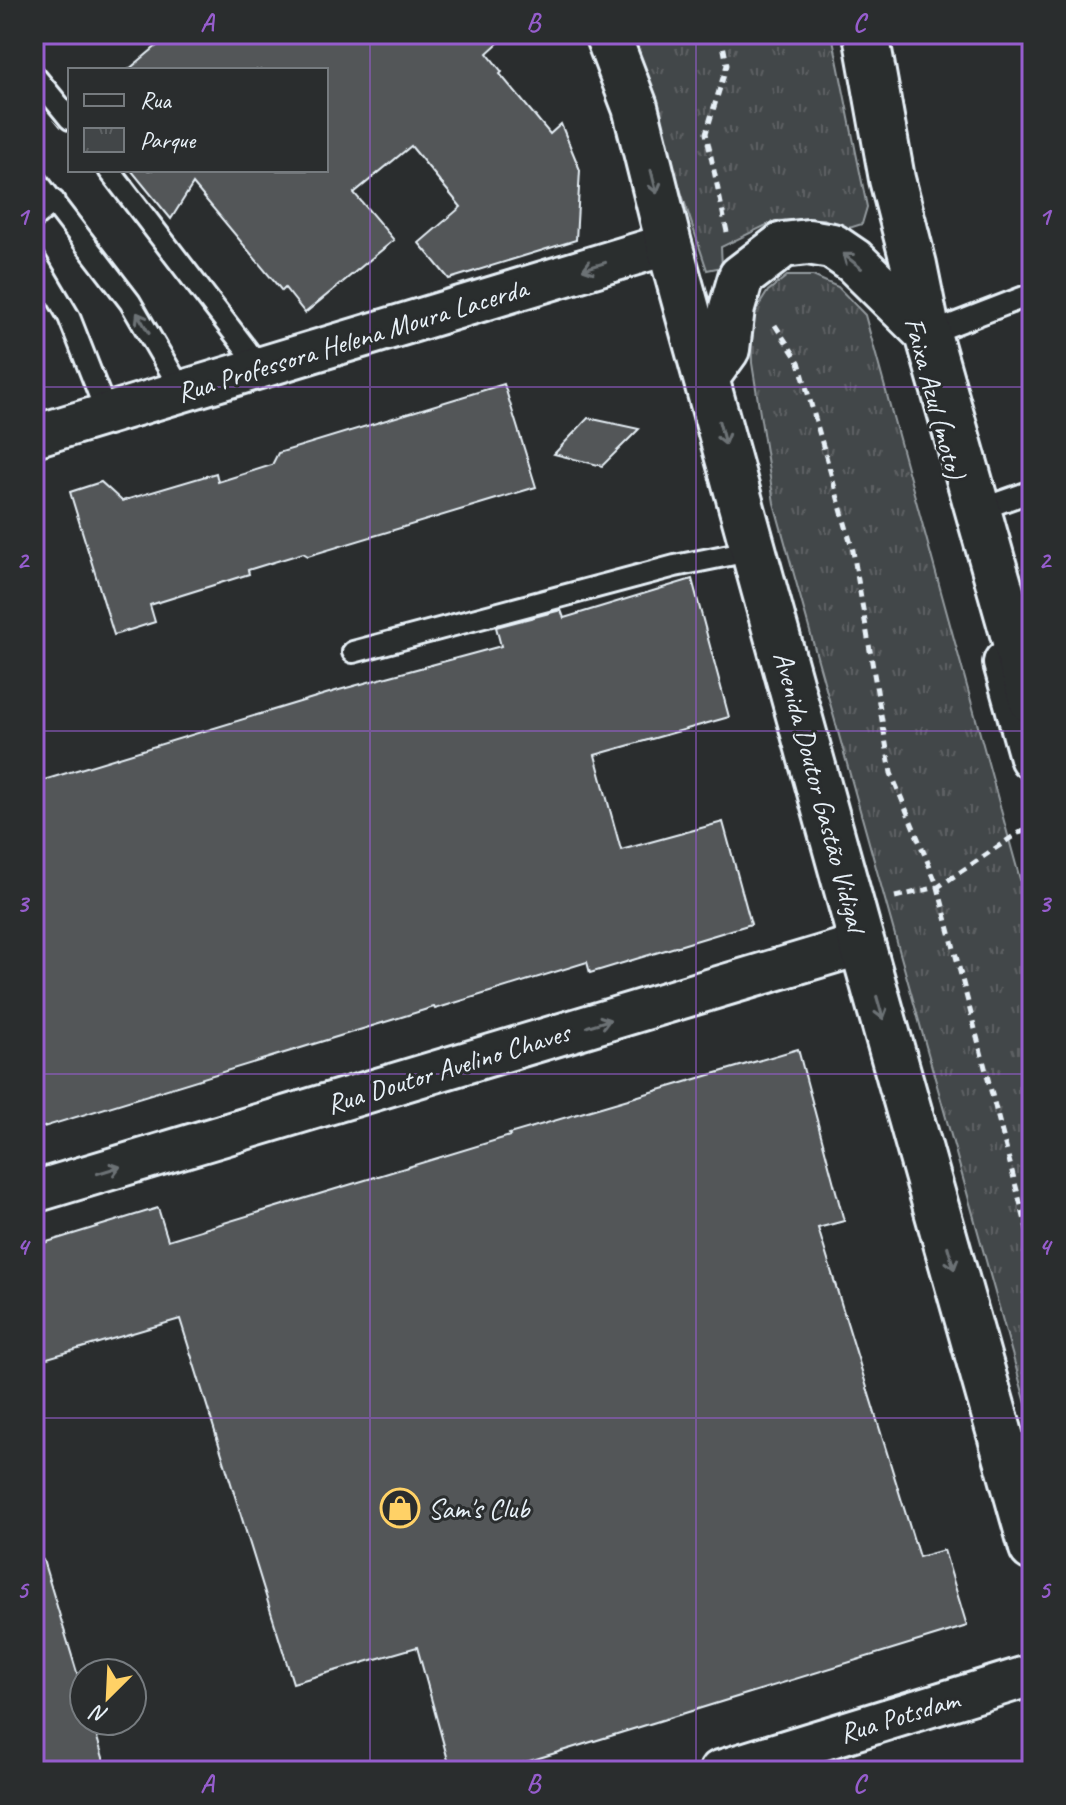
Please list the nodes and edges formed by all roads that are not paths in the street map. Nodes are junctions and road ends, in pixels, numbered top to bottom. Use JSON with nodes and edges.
{"nodes":[{"id":1,"x":582,"y":34,"type":"edge"},
{"id":2,"x":607,"y":34,"type":"edge"},
{"id":3,"x":868,"y":42,"type":"edge"},
{"id":4,"x":34,"y":75,"type":"edge"},
{"id":5,"x":635,"y":107,"type":"junction"},
{"id":6,"x":68,"y":117,"type":"edge"},
{"id":7,"x":111,"y":172,"type":"edge"},
{"id":8,"x":34,"y":177,"type":"edge"},
{"id":9,"x":54,"y":201,"type":"junction"},
{"id":10,"x":34,"y":218,"type":"edge"},
{"id":11,"x":669,"y":244,"type":"junction"},
{"id":12,"x":34,"y":258,"type":"edge"},
{"id":13,"x":1032,"y":294,"type":"edge"},
{"id":14,"x":922,"y":327,"type":"junction"},
{"id":15,"x":260,"y":367,"type":"junction"},
{"id":16,"x":706,"y":378,"type":"junction"},
{"id":17,"x":182,"y":391,"type":"junction"},
{"id":18,"x":107,"y":414,"type":"junction"},
{"id":19,"x":34,"y":436,"type":"edge"},
{"id":20,"x":1032,"y":491,"type":"edge"},
{"id":21,"x":978,"y":510,"type":"junction"},
{"id":22,"x":754,"y":550,"type":"junction"},
{"id":23,"x":353,"y":652,"type":"dead end"},
{"id":24,"x":1032,"y":701,"type":"edge"},
{"id":25,"x":1032,"y":757,"type":"edge"},
{"id":26,"x":858,"y":926,"type":"junction"},
{"id":27,"x":34,"y":1192,"type":"edge"},
{"id":28,"x":1032,"y":1548,"type":"edge"},
{"id":29,"x":1032,"y":1675,"type":"edge"},
{"id":30,"x":720,"y":1771,"type":"edge"}],
"edges":[{"from":1,"to":5,"type":"main road"},
{"from":2,"to":5,"type":"main road","name":"Avenida Doutor Gastão Vidigal"},
{"from":3,"to":14,"type":"main road"},
{"from":4,"to":6,"type":"lane"},
{"from":5,"to":11,"type":"main road","name":"Avenida Doutor Gastão Vidigal","one_way":true},
{"from":7,"to":15,"type":"lane"},
{"from":8,"to":9,"type":"lane"},
{"from":9,"to":10,"type":"lane"},
{"from":17,"to":9,"type":"lane","one_way":true},
{"from":11,"to":15,"type":"street","name":"Rua Professora Helena Moura Lacerda","one_way":true},
{"from":11,"to":16,"type":"main road","name":"Avenida Doutor Gastão Vidigal"},
{"from":12,"to":18,"type":"lane"},
{"from":13,"to":14,"type":"lane"},
{"from":14,"to":16,"type":"main road","one_way":true},
{"from":14,"to":21,"type":"main road"},
{"from":14,"to":25,"type":"main road","name":"Faixa Azul (moto)"},
{"from":15,"to":17,"type":"street","name":"Rua Professora Helena Moura Lacerda"},
{"from":16,"to":22,"type":"main road","name":"Avenida Doutor Gastão Vidigal","one_way":true},
{"from":17,"to":18,"type":"street","name":"Rua Professora Helena Moura Lacerda"},
{"from":18,"to":19,"type":"street","name":"Rua Professora Helena Moura Lacerda"},
{"from":20,"to":21,"type":"lane"},
{"from":21,"to":24,"type":"main road"},
{"from":22,"to":23,"type":"lane"},
{"from":22,"to":26,"type":"main road","name":"Avenida Doutor Gastão Vidigal"},
{"from":27,"to":26,"type":"street","name":"Rua Doutor Avelino Chaves","one_way":true},
{"from":26,"to":28,"type":"main road","name":"Avenida Doutor Gastão Vidigal","one_way":true},
{"from":29,"to":30,"type":"street","name":"Rua Potsdam"}]}
